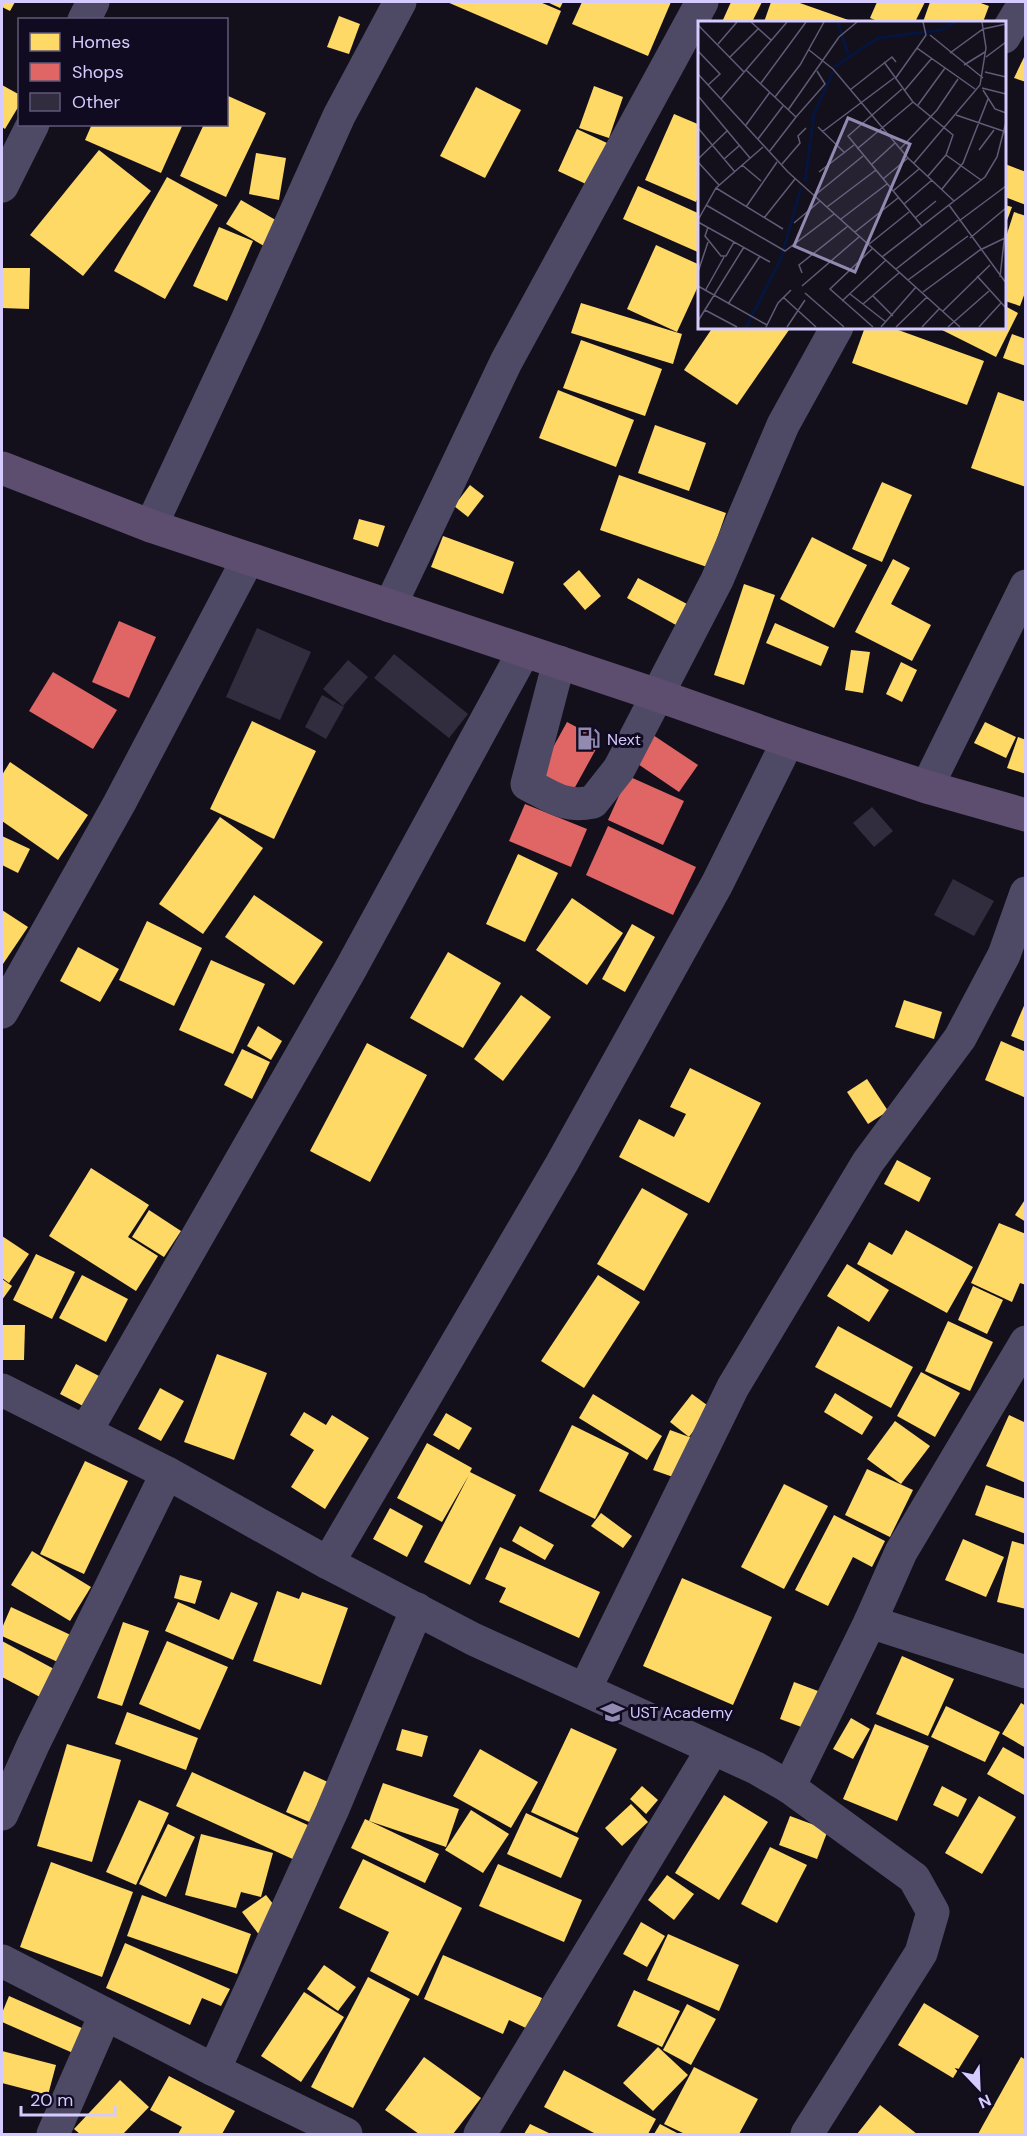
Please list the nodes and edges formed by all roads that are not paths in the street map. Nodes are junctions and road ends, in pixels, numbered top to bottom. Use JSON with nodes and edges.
{"nodes":[{"id":1,"x":93,"y":2,"type":"edge"},
{"id":2,"x":400,"y":2,"type":"edge"},
{"id":3,"x":702,"y":2,"type":"edge"},
{"id":4,"x":1025,"y":2,"type":"edge"},
{"id":5,"x":85,"y":18,"type":"edge"},
{"id":6,"x":1006,"y":36,"type":"edge"},
{"id":7,"x":32,"y":126,"type":"edge"},
{"id":8,"x":2,"y":186,"type":"edge"},
{"id":9,"x":836,"y":328,"type":"edge"},
{"id":10,"x":2,"y":468,"type":"edge"},
{"id":11,"x":151,"y":526,"type":"junction"},
{"id":12,"x":248,"y":559,"type":"junction"},
{"id":13,"x":1026,"y":585,"type":"edge"},
{"id":14,"x":390,"y":606,"type":"junction"},
{"id":15,"x":524,"y":651,"type":"junction"},
{"id":16,"x":559,"y":663,"type":"junction"},
{"id":17,"x":657,"y":695,"type":"junction"},
{"id":18,"x":788,"y":741,"type":"junction"},
{"id":19,"x":927,"y":787,"type":"junction"},
{"id":20,"x":1026,"y":815,"type":"edge"},
{"id":21,"x":1026,"y":893,"type":"edge"},
{"id":22,"x":2,"y":1012,"type":"edge"},
{"id":23,"x":1026,"y":1342,"type":"edge"},
{"id":24,"x":2,"y":1390,"type":"edge"},
{"id":25,"x":86,"y":1431,"type":"junction"},
{"id":26,"x":167,"y":1473,"type":"junction"},
{"id":27,"x":328,"y":1563,"type":"junction"},
{"id":28,"x":417,"y":1609,"type":"junction"},
{"id":29,"x":870,"y":1622,"type":"junction"},
{"id":30,"x":1026,"y":1672,"type":"edge"},
{"id":31,"x":585,"y":1689,"type":"junction"},
{"id":32,"x":712,"y":1750,"type":"junction"},
{"id":33,"x":789,"y":1787,"type":"junction"},
{"id":34,"x":2,"y":1814,"type":"edge"},
{"id":35,"x":2,"y":1961,"type":"edge"},
{"id":36,"x":105,"y":2014,"type":"junction"},
{"id":37,"x":214,"y":2070,"type":"junction"},
{"id":38,"x":53,"y":2134,"type":"edge"},
{"id":39,"x":346,"y":2134,"type":"edge"},
{"id":40,"x":480,"y":2134,"type":"edge"},
{"id":41,"x":807,"y":2134,"type":"edge"}],
"edges":[{"from":1,"to":5,"type":"street"},
{"from":2,"to":11,"type":"street"},
{"from":3,"to":14,"type":"street"},
{"from":4,"to":6,"type":"street"},
{"from":7,"to":8,"type":"street"},
{"from":9,"to":17,"type":"street"},
{"from":10,"to":11,"type":"main road"},
{"from":11,"to":12,"type":"main road"},
{"from":12,"to":14,"type":"main road"},
{"from":12,"to":22,"type":"street"},
{"from":13,"to":19,"type":"street"},
{"from":14,"to":15,"type":"main road"},
{"from":15,"to":16,"type":"main road"},
{"from":15,"to":25,"type":"street"},
{"from":16,"to":17,"type":"main road"},
{"from":16,"to":17,"type":"street"},
{"from":17,"to":18,"type":"main road"},
{"from":18,"to":19,"type":"main road"},
{"from":18,"to":27,"type":"street"},
{"from":19,"to":20,"type":"main road"},
{"from":21,"to":31,"type":"street"},
{"from":23,"to":29,"type":"street"},
{"from":24,"to":25,"type":"street"},
{"from":25,"to":26,"type":"street"},
{"from":26,"to":27,"type":"street"},
{"from":26,"to":34,"type":"street"},
{"from":27,"to":28,"type":"street"},
{"from":28,"to":31,"type":"street"},
{"from":28,"to":37,"type":"street"},
{"from":29,"to":30,"type":"street"},
{"from":29,"to":33,"type":"street"},
{"from":31,"to":32,"type":"street"},
{"from":32,"to":33,"type":"street"},
{"from":32,"to":40,"type":"street"},
{"from":33,"to":41,"type":"street"},
{"from":35,"to":36,"type":"street"},
{"from":36,"to":37,"type":"street"},
{"from":36,"to":38,"type":"street"},
{"from":37,"to":39,"type":"street"}]}
